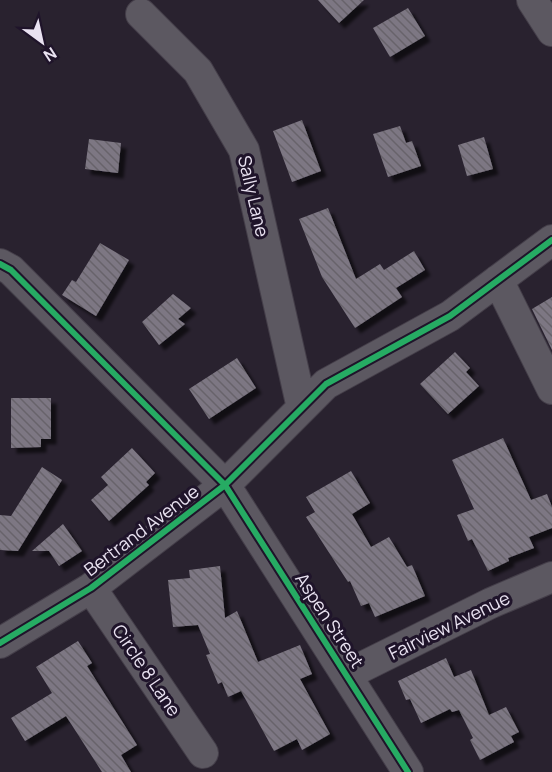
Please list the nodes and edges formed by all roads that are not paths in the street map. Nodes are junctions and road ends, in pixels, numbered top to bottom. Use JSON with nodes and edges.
{"nodes":[{"id":1,"x":532,"y":0,"type":"edge"},
{"id":2,"x":141,"y":14,"type":"dead end"},
{"id":3,"x":552,"y":31,"type":"edge"},
{"id":4,"x":552,"y":240,"type":"edge"},
{"id":5,"x":0,"y":264,"type":"edge"},
{"id":6,"x":498,"y":280,"type":"junction"},
{"id":7,"x":552,"y":389,"type":"edge"},
{"id":8,"x":302,"y":408,"type":"junction"},
{"id":9,"x":225,"y":485,"type":"junction"},
{"id":10,"x":552,"y":577,"type":"edge"},
{"id":11,"x":91,"y":588,"type":"junction"},
{"id":12,"x":0,"y":643,"type":"edge"},
{"id":13,"x":348,"y":674,"type":"junction"},
{"id":14,"x":203,"y":753,"type":"dead end"},
{"id":15,"x":408,"y":772,"type":"edge"}],
"edges":[{"from":1,"to":3,"type":"street"},
{"from":2,"to":8,"type":"street","name":"Sally Lane"},
{"from":4,"to":6,"type":"street","name":"Bertrand Avenue"},
{"from":5,"to":9,"type":"street","name":"Aspen Street"},
{"from":6,"to":7,"type":"street"},
{"from":6,"to":8,"type":"street","name":"Bertrand Avenue"},
{"from":8,"to":9,"type":"street","name":"Bertrand Avenue"},
{"from":9,"to":11,"type":"street","name":"Bertrand Avenue"},
{"from":9,"to":13,"type":"street","name":"Aspen Street"},
{"from":10,"to":13,"type":"street","name":"Fairview Avenue"},
{"from":11,"to":12,"type":"street","name":"Bertrand Avenue"},
{"from":11,"to":14,"type":"street","name":"Circle 8 Lane"},
{"from":13,"to":15,"type":"street","name":"Aspen Street"}]}
